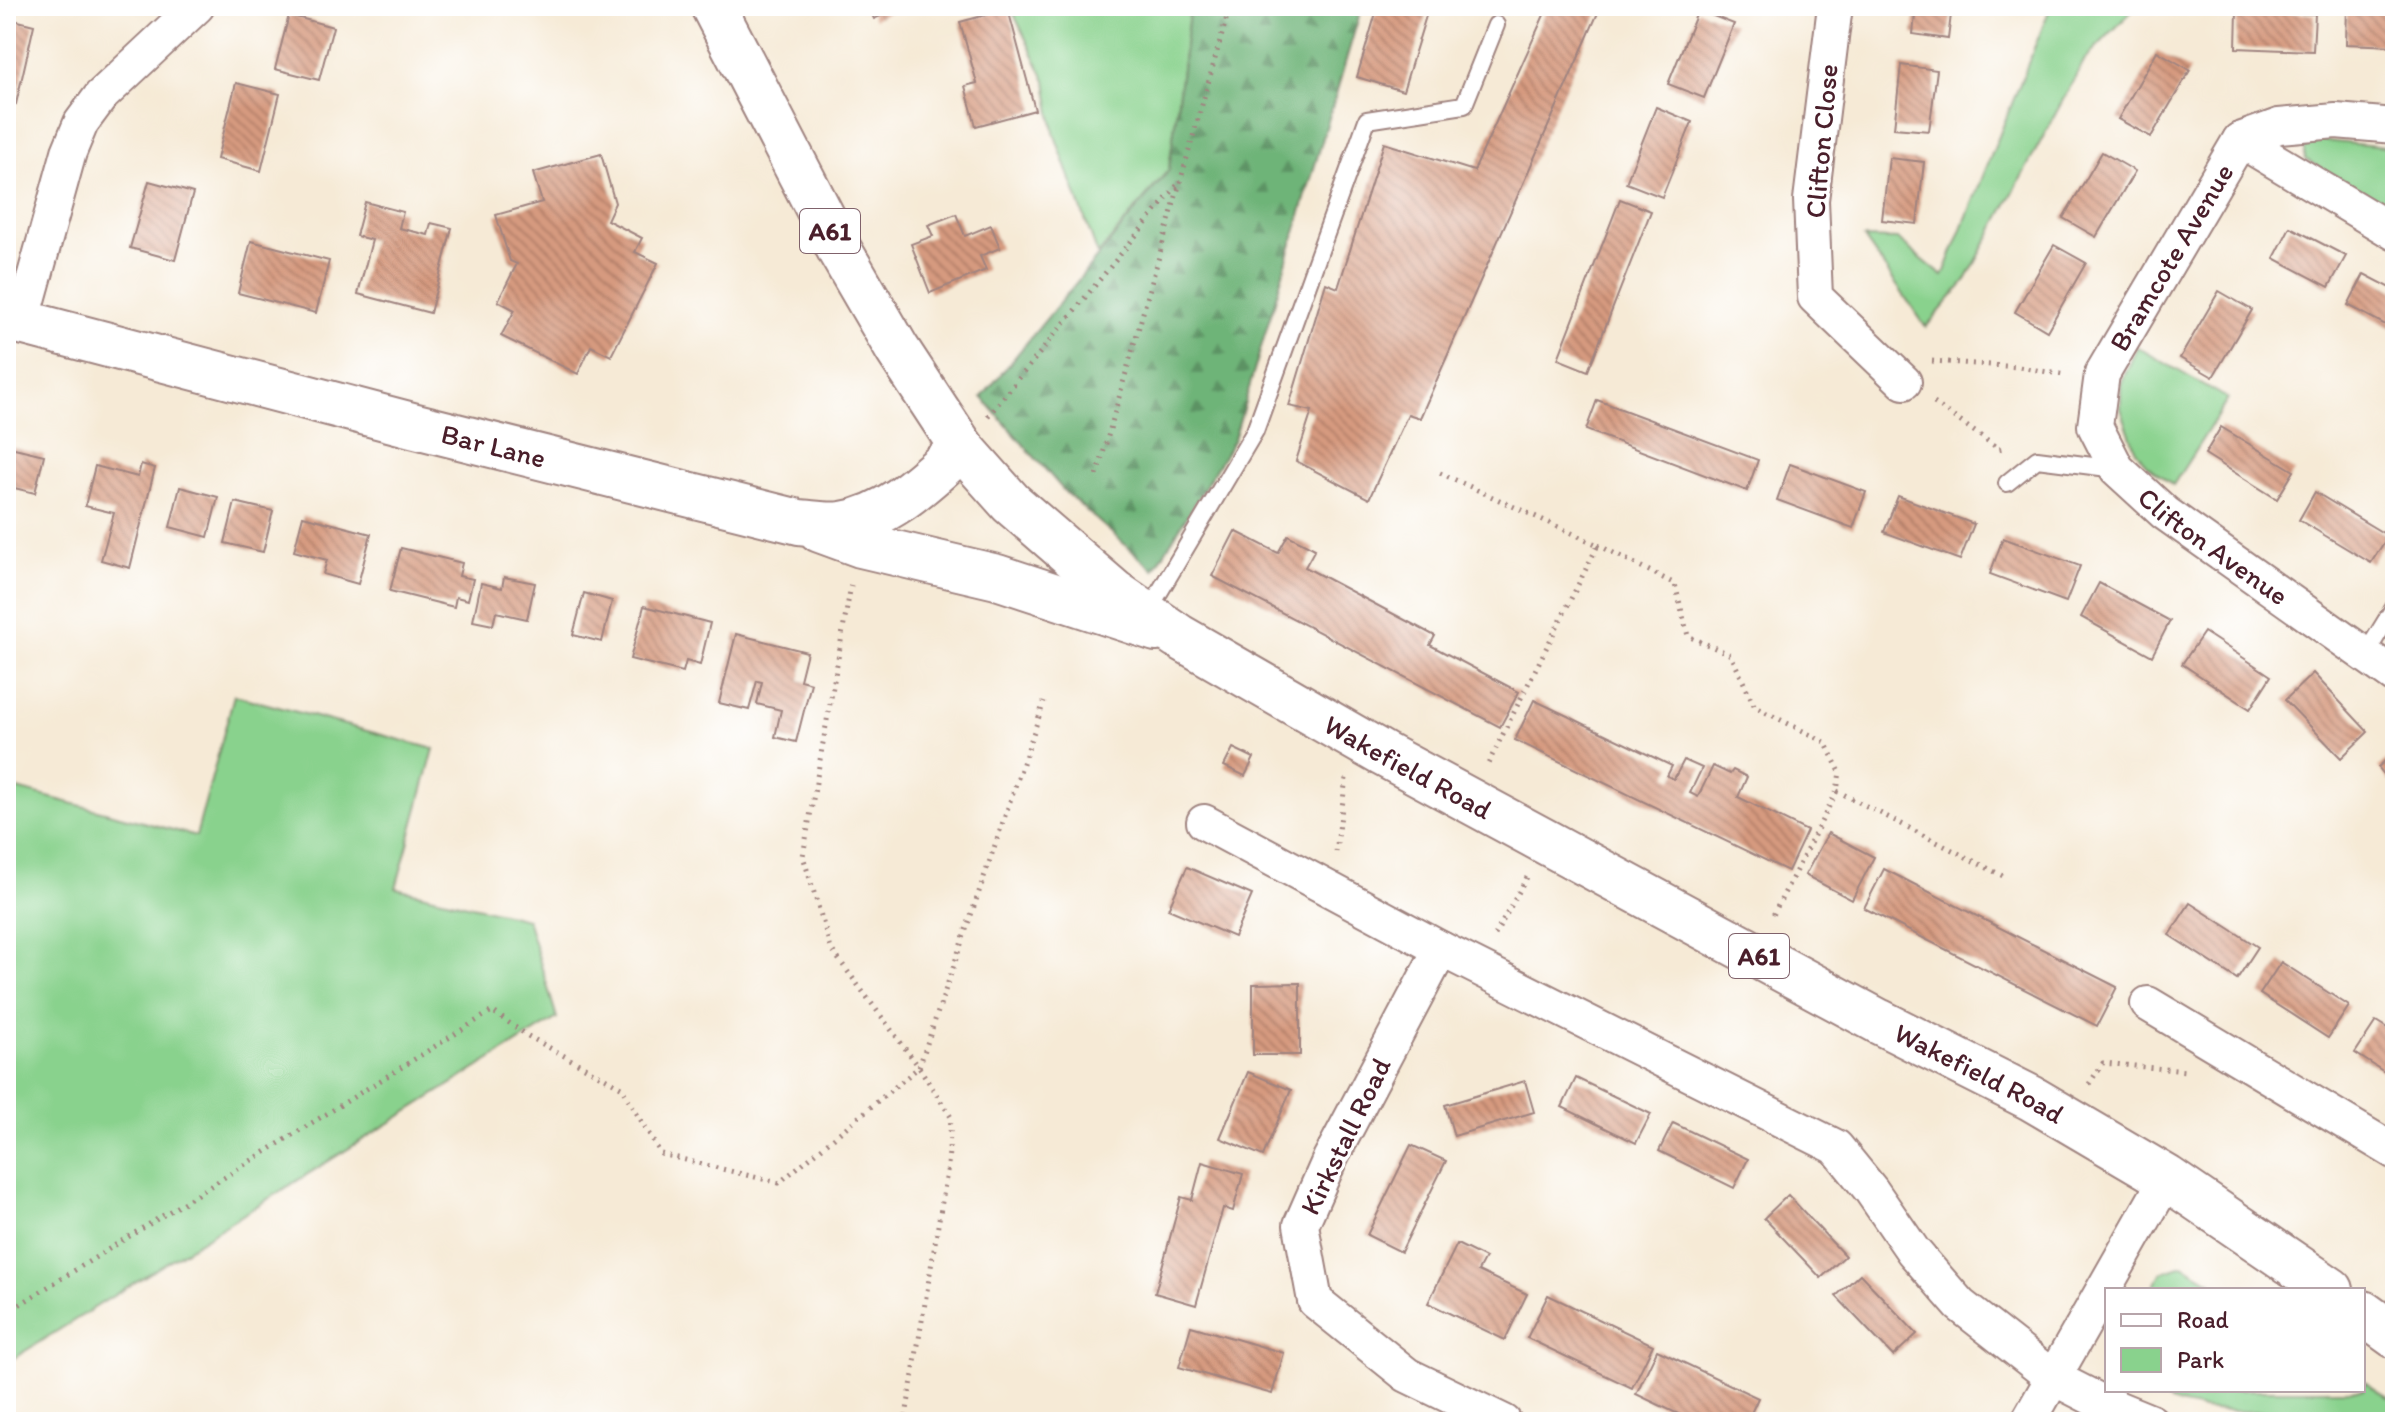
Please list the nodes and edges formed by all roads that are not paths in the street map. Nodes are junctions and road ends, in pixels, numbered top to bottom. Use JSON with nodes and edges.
{"nodes":[{"id":1,"x":197,"y":6,"type":"edge"},
{"id":2,"x":713,"y":6,"type":"edge"},
{"id":3,"x":1835,"y":6,"type":"edge"},
{"id":4,"x":1496,"y":25,"type":"dead end"},
{"id":5,"x":2395,"y":126,"type":"edge"},
{"id":6,"x":2240,"y":140,"type":"junction"},
{"id":7,"x":2395,"y":233,"type":"edge"},
{"id":8,"x":14,"y":320,"type":"edge"},
{"id":9,"x":2102,"y":374,"type":"joint"},
{"id":10,"x":1904,"y":382,"type":"road end"},
{"id":11,"x":962,"y":448,"type":"junction"},
{"id":12,"x":2117,"y":469,"type":"junction"},
{"id":13,"x":2007,"y":483,"type":"dead end"},
{"id":14,"x":799,"y":522,"type":"junction"},
{"id":15,"x":2395,"y":606,"type":"edge"},
{"id":16,"x":1162,"y":625,"type":"junction"},
{"id":17,"x":2365,"y":655,"type":"junction"},
{"id":18,"x":2395,"y":676,"type":"edge"},
{"id":19,"x":1204,"y":822,"type":"dead end"},
{"id":20,"x":1441,"y":949,"type":"junction"},
{"id":21,"x":2148,"y":1004,"type":"dead end"},
{"id":22,"x":2395,"y":1152,"type":"edge"},
{"id":23,"x":2167,"y":1178,"type":"junction"},
{"id":24,"x":2328,"y":1288,"type":"edge"},
{"id":25,"x":2365,"y":1314,"type":"edge"},
{"id":26,"x":2395,"y":1336,"type":"edge"},
{"id":27,"x":2052,"y":1377,"type":"junction"},
{"id":28,"x":1504,"y":1422,"type":"edge"},
{"id":29,"x":2028,"y":1422,"type":"edge"},
{"id":30,"x":2151,"y":1422,"type":"edge"}],
"edges":[{"from":1,"to":8,"type":"street"},
{"from":2,"to":11,"type":"main road","name":"Wakefield Road","number":"A61"},
{"from":3,"to":10,"type":"street","name":"Clifton Close"},
{"from":4,"to":16,"type":"lane"},
{"from":5,"to":6,"type":"street","name":"Bramcote Avenue"},
{"from":6,"to":7,"type":"street","name":"Bramcote Avenue"},
{"from":6,"to":9,"type":"street","name":"Bramcote Avenue"},
{"from":8,"to":14,"type":"main road","name":"Bar Lane"},
{"from":9,"to":12,"type":"street","name":"Clifton Avenue"},
{"from":11,"to":14,"type":"main road","name":"Bar Lane"},
{"from":11,"to":16,"type":"main road","name":"Wakefield Road","number":"A61"},
{"from":12,"to":13,"type":"lane"},
{"from":12,"to":17,"type":"street","name":"Clifton Avenue"},
{"from":14,"to":16,"type":"main road"},
{"from":15,"to":17,"type":"lane"},
{"from":16,"to":23,"type":"main road","name":"Wakefield Road","number":"A61"},
{"from":17,"to":18,"type":"street","name":"Clifton Avenue"},
{"from":19,"to":20,"type":"street"},
{"from":20,"to":27,"type":"street"},
{"from":20,"to":28,"type":"street","name":"Kirkstall Road"},
{"from":21,"to":22,"type":"street"},
{"from":23,"to":24,"type":"main road","name":"Wakefield Road","number":"A61"},
{"from":23,"to":27,"type":"street"},
{"from":25,"to":26,"type":"main road"},
{"from":27,"to":29,"type":"street"},
{"from":27,"to":30,"type":"street"}]}
